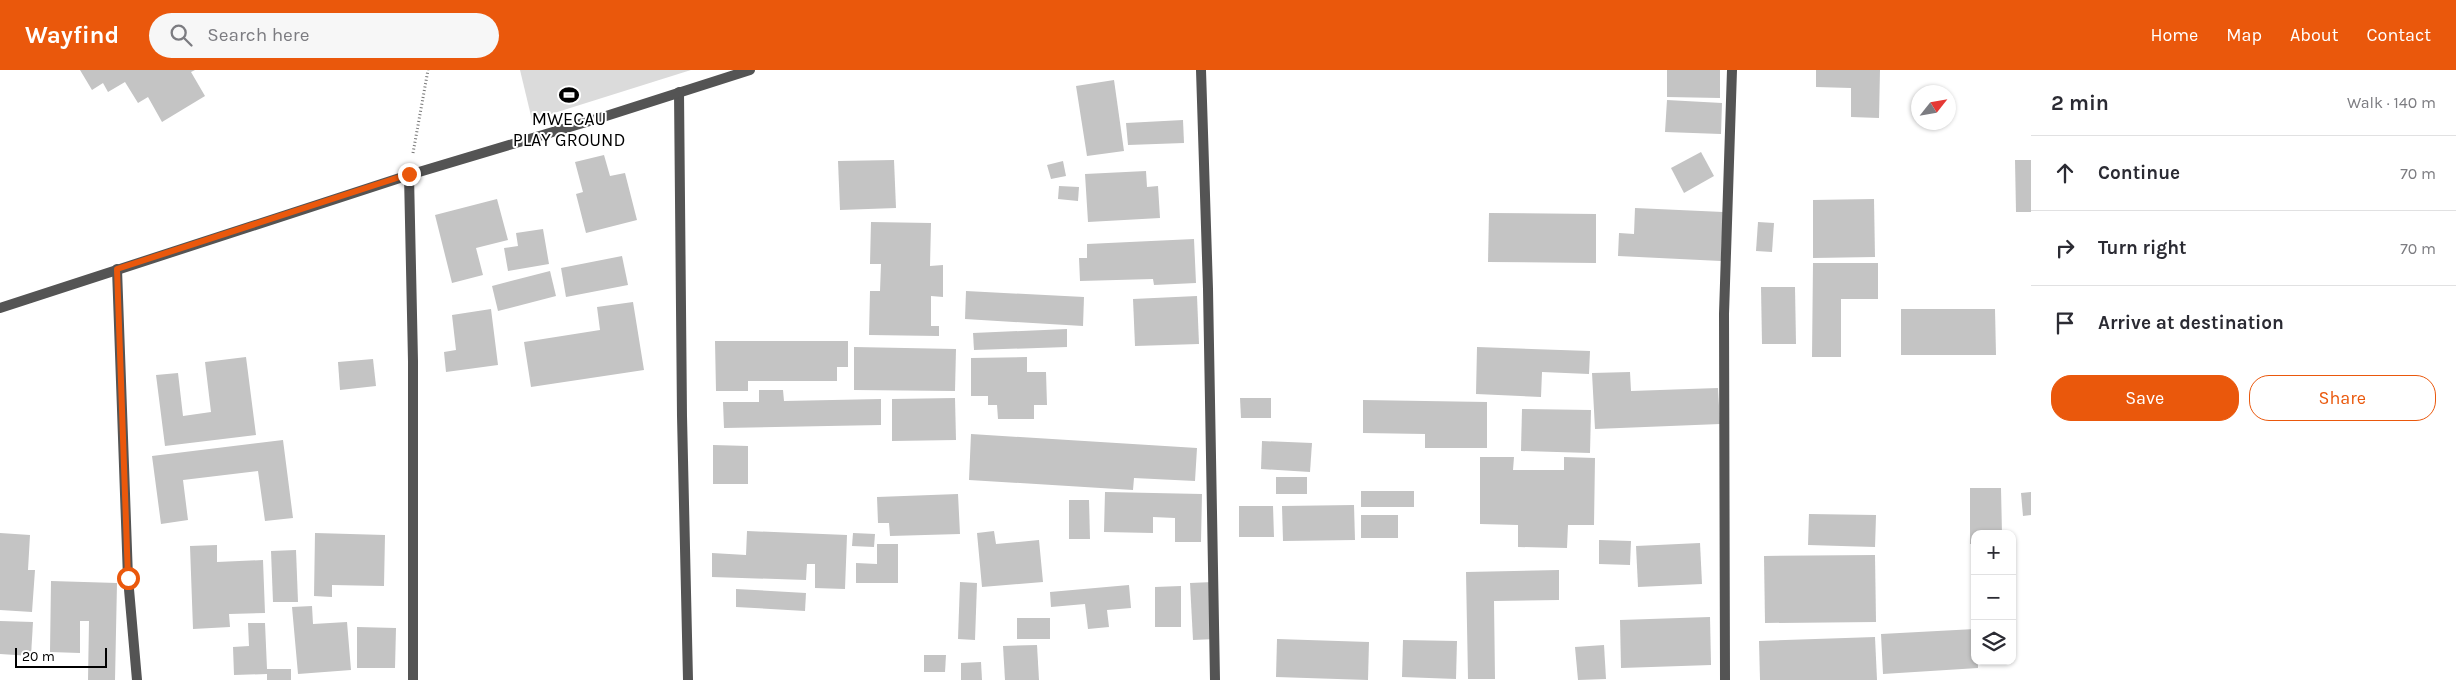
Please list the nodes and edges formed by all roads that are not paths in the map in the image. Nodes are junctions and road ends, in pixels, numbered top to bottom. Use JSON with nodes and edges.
{"nodes":[{"id":1,"x":750,"y":70,"type":"edge"},
{"id":2,"x":1200,"y":70,"type":"edge"},
{"id":3,"x":1732,"y":70,"type":"edge"},
{"id":4,"x":679,"y":92,"type":"junction"},
{"id":5,"x":409,"y":174,"type":"junction"},
{"id":6,"x":117,"y":269,"type":"junction"},
{"id":7,"x":0,"y":308,"type":"edge"},
{"id":8,"x":137,"y":680,"type":"edge"},
{"id":9,"x":413,"y":680,"type":"edge"},
{"id":10,"x":688,"y":680,"type":"edge"},
{"id":11,"x":1215,"y":680,"type":"edge"},
{"id":12,"x":1725,"y":680,"type":"edge"}],
"edges":[{"from":1,"to":4,"type":"street"},
{"from":2,"to":11,"type":"street"},
{"from":3,"to":12,"type":"street"},
{"from":4,"to":5,"type":"street"},
{"from":4,"to":10,"type":"street"},
{"from":5,"to":6,"type":"street"},
{"from":5,"to":9,"type":"street"},
{"from":6,"to":7,"type":"street"},
{"from":6,"to":8,"type":"street"}]}
